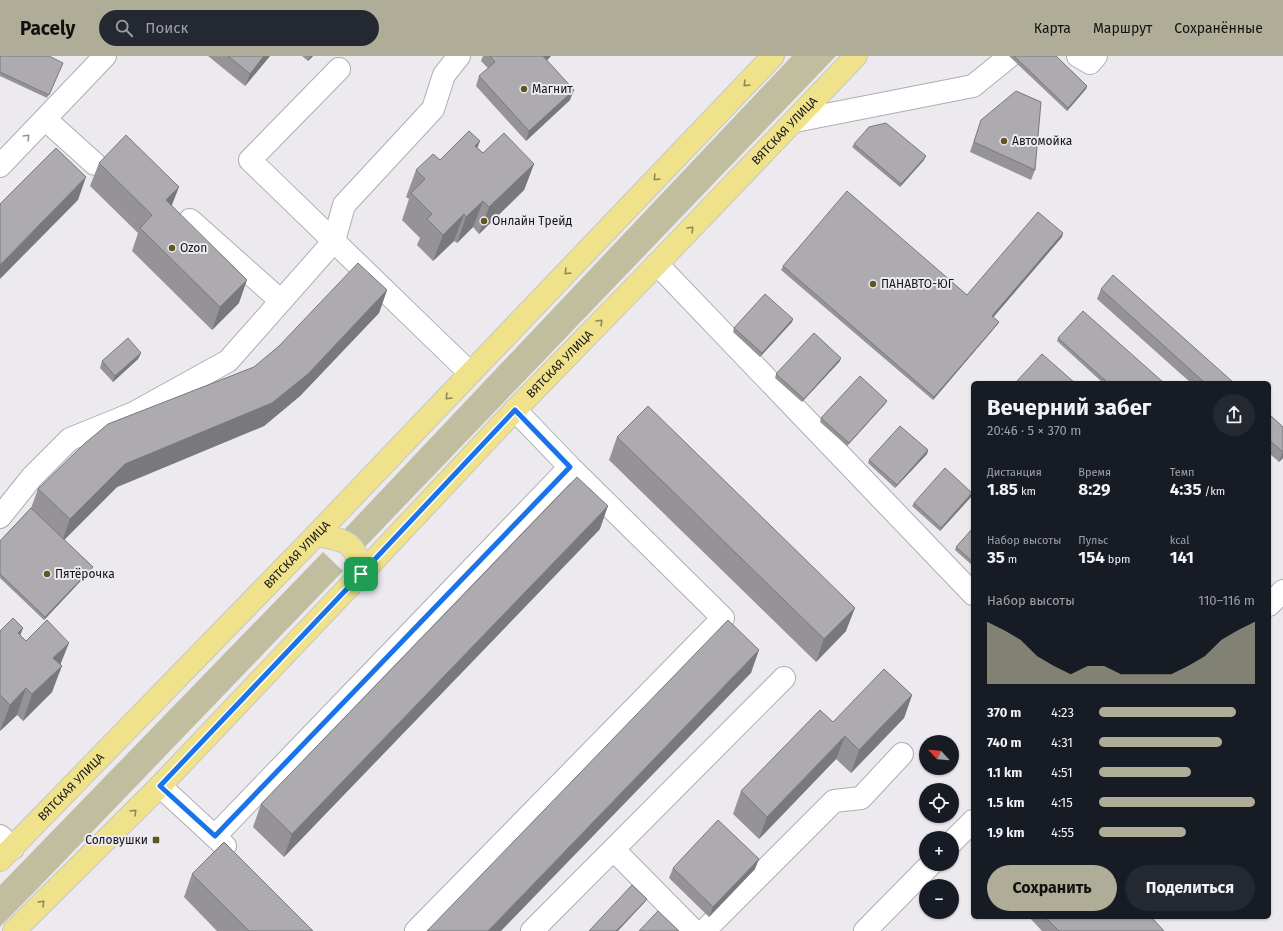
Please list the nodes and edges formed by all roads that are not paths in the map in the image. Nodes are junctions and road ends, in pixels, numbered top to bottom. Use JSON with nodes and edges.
{"nodes":[{"id":1,"x":459,"y":56,"type":"edge"},
{"id":2,"x":773,"y":56,"type":"edge"},
{"id":3,"x":856,"y":56,"type":"edge"},
{"id":4,"x":1010,"y":56,"type":"edge"},
{"id":5,"x":1078,"y":56,"type":"edge"},
{"id":6,"x":1096,"y":56,"type":"edge"},
{"id":7,"x":100,"y":57,"type":"edge"},
{"id":8,"x":339,"y":69,"type":"dead end"},
{"id":9,"x":45,"y":119,"type":"junction"},
{"id":10,"x":795,"y":121,"type":"junction"},
{"id":11,"x":95,"y":164,"type":"dead end"},
{"id":12,"x":0,"y":166,"type":"edge"},
{"id":13,"x":190,"y":220,"type":"dead end"},
{"id":14,"x":334,"y":242,"type":"junction"},
{"id":15,"x":657,"y":264,"type":"junction"},
{"id":16,"x":281,"y":301,"type":"junction"},
{"id":17,"x":470,"y":373,"type":"junction"},
{"id":18,"x":515,"y":410,"type":"junction"},
{"id":19,"x":570,"y":467,"type":"junction"},
{"id":20,"x":0,"y":516,"type":"edge"},
{"id":21,"x":316,"y":535,"type":"junction"},
{"id":22,"x":361,"y":574,"type":"junction"},
{"id":23,"x":1283,"y":591,"type":"edge"},
{"id":24,"x":971,"y":592,"type":"edge"},
{"id":25,"x":1271,"y":603,"type":"edge"},
{"id":26,"x":784,"y":678,"type":"dead end"},
{"id":27,"x":902,"y":754,"type":"dead end"},
{"id":28,"x":160,"y":786,"type":"junction"},
{"id":29,"x":971,"y":823,"type":"edge"},
{"id":30,"x":959,"y":835,"type":"edge"},
{"id":31,"x":215,"y":836,"type":"junction"},
{"id":32,"x":4,"y":848,"type":"edge"},
{"id":33,"x":614,"y":850,"type":"junction"},
{"id":34,"x":238,"y":858,"type":"edge"},
{"id":35,"x":924,"y":871,"type":"edge"},
{"id":36,"x":14,"y":931,"type":"edge"},
{"id":37,"x":416,"y":931,"type":"edge"},
{"id":38,"x":532,"y":931,"type":"edge"},
{"id":39,"x":694,"y":931,"type":"edge"},
{"id":40,"x":704,"y":931,"type":"edge"},
{"id":41,"x":865,"y":931,"type":"edge"}],
"edges":[{"from":1,"to":14,"type":"street"},
{"from":2,"to":17,"type":"main road","name":"ВЯТСКАЯ УЛИЦА","one_way":true},
{"from":3,"to":10,"type":"main road","name":"ВЯТСКАЯ УЛИЦА"},
{"from":4,"to":10,"type":"street"},
{"from":5,"to":6,"type":"street"},
{"from":7,"to":9,"type":"street"},
{"from":8,"to":14,"type":"street"},
{"from":9,"to":11,"type":"street"},
{"from":12,"to":9,"type":"street","one_way":true},
{"from":15,"to":10,"type":"main road","name":"ВЯТСКАЯ УЛИЦА","one_way":true},
{"from":13,"to":16,"type":"street"},
{"from":14,"to":16,"type":"street"},
{"from":14,"to":17,"type":"street"},
{"from":18,"to":15,"type":"main road","name":"ВЯТСКАЯ УЛИЦА","one_way":true},
{"from":15,"to":24,"type":"street"},
{"from":16,"to":20,"type":"street"},
{"from":17,"to":21,"type":"main road","name":"ВЯТСКАЯ УЛИЦА","one_way":true},
{"from":18,"to":19,"type":"street"},
{"from":18,"to":22,"type":"main road","name":"ВЯТСКАЯ УЛИЦА"},
{"from":19,"to":31,"type":"street"},
{"from":19,"to":37,"type":"street"},
{"from":21,"to":22,"type":"main road"},
{"from":21,"to":32,"type":"main road","name":"ВЯТСКАЯ УЛИЦА"},
{"from":22,"to":28,"type":"main road","name":"ВЯТСКАЯ УЛИЦА"},
{"from":23,"to":25,"type":"street"},
{"from":26,"to":33,"type":"street"},
{"from":27,"to":40,"type":"street"},
{"from":28,"to":31,"type":"street"},
{"from":36,"to":28,"type":"main road","name":"ВЯТСКАЯ УЛИЦА","one_way":true},
{"from":29,"to":30,"type":"street"},
{"from":31,"to":34,"type":"street"},
{"from":33,"to":38,"type":"street"},
{"from":33,"to":39,"type":"street"},
{"from":35,"to":41,"type":"street"}]}
